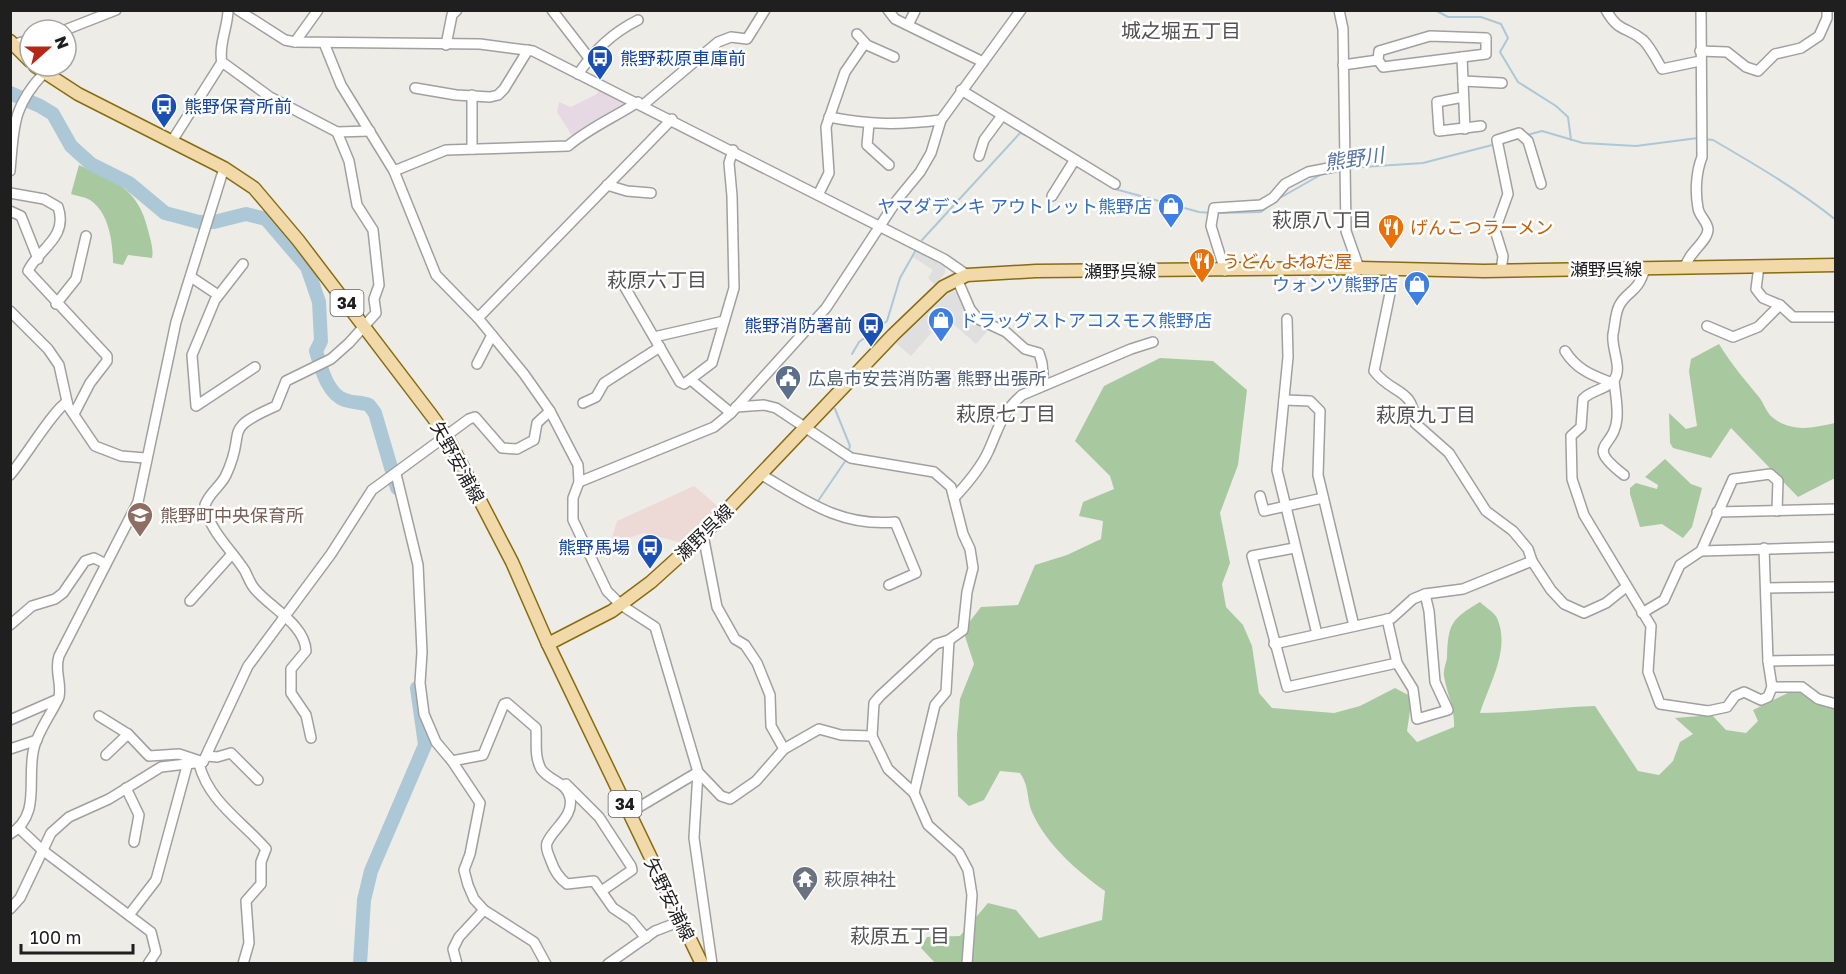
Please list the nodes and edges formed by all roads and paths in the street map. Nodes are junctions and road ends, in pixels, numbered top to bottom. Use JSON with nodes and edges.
{"nodes":[{"id":1,"x":116,"y":10,"type":"edge"},
{"id":2,"x":228,"y":10,"type":"edge"},
{"id":3,"x":238,"y":10,"type":"edge"},
{"id":4,"x":318,"y":10,"type":"edge"},
{"id":5,"x":457,"y":10,"type":"edge"},
{"id":6,"x":552,"y":10,"type":"edge"},
{"id":7,"x":765,"y":10,"type":"edge"},
{"id":8,"x":888,"y":10,"type":"edge"},
{"id":9,"x":1021,"y":10,"type":"edge"},
{"id":10,"x":1339,"y":10,"type":"edge"},
{"id":11,"x":1606,"y":10,"type":"edge"},
{"id":12,"x":1701,"y":10,"type":"edge"},
{"id":13,"x":1827,"y":10,"type":"edge"},
{"id":14,"x":915,"y":11,"type":"edge"},
{"id":15,"x":638,"y":20,"type":"dead end"},
{"id":16,"x":78,"y":25,"type":"edge"},
{"id":17,"x":908,"y":25,"type":"junction"},
{"id":18,"x":857,"y":34,"type":"dead end"},
{"id":19,"x":295,"y":42,"type":"junction"},
{"id":20,"x":324,"y":43,"type":"junction"},
{"id":21,"x":865,"y":43,"type":"junction"},
{"id":22,"x":446,"y":45,"type":"junction"},
{"id":23,"x":528,"y":50,"type":"junction"},
{"id":24,"x":1700,"y":51,"type":"junction"},
{"id":25,"x":894,"y":57,"type":"dead end"},
{"id":26,"x":1462,"y":57,"type":"junction"},
{"id":27,"x":589,"y":58,"type":"junction"},
{"id":28,"x":1378,"y":60,"type":"junction"},
{"id":29,"x":1700,"y":61,"type":"junction"},
{"id":30,"x":222,"y":62,"type":"junction"},
{"id":31,"x":983,"y":62,"type":"junction"},
{"id":32,"x":1343,"y":65,"type":"junction"},
{"id":33,"x":578,"y":74,"type":"junction"},
{"id":34,"x":39,"y":78,"type":"edge"},
{"id":35,"x":59,"y":78,"type":"edge"},
{"id":36,"x":1463,"y":81,"type":"junction"},
{"id":37,"x":1502,"y":83,"type":"dead end"},
{"id":38,"x":415,"y":88,"type":"dead end"},
{"id":39,"x":961,"y":90,"type":"junction"},
{"id":40,"x":472,"y":95,"type":"junction"},
{"id":41,"x":1463,"y":97,"type":"junction"},
{"id":42,"x":640,"y":104,"type":"junction"},
{"id":43,"x":829,"y":117,"type":"junction"},
{"id":44,"x":1001,"y":117,"type":"junction"},
{"id":45,"x":672,"y":119,"type":"junction"},
{"id":46,"x":940,"y":120,"type":"junction"},
{"id":47,"x":869,"y":124,"type":"junction"},
{"id":48,"x":1481,"y":126,"type":"dead end"},
{"id":49,"x":1465,"y":129,"type":"junction"},
{"id":50,"x":370,"y":131,"type":"junction"},
{"id":51,"x":338,"y":132,"type":"junction"},
{"id":52,"x":172,"y":141,"type":"junction"},
{"id":53,"x":472,"y":148,"type":"junction"},
{"id":54,"x":733,"y":150,"type":"junction"},
{"id":55,"x":979,"y":156,"type":"dead end"},
{"id":56,"x":1074,"y":161,"type":"junction"},
{"id":57,"x":889,"y":165,"type":"dead end"},
{"id":58,"x":1344,"y":165,"type":"junction"},
{"id":59,"x":224,"y":168,"type":"junction"},
{"id":60,"x":10,"y":171,"type":"edge"},
{"id":61,"x":394,"y":171,"type":"junction"},
{"id":62,"x":1115,"y":184,"type":"dead end"},
{"id":63,"x":1540,"y":184,"type":"dead end"},
{"id":64,"x":608,"y":185,"type":"junction"},
{"id":65,"x":10,"y":193,"type":"edge"},
{"id":66,"x":651,"y":193,"type":"dead end"},
{"id":67,"x":818,"y":195,"type":"junction"},
{"id":68,"x":1052,"y":196,"type":"dead end"},
{"id":69,"x":10,"y":212,"type":"edge"},
{"id":70,"x":881,"y":228,"type":"junction"},
{"id":71,"x":86,"y":236,"type":"dead end"},
{"id":72,"x":38,"y":259,"type":"junction"},
{"id":73,"x":243,"y":264,"type":"dead end"},
{"id":74,"x":1759,"y":266,"type":"junction"},
{"id":75,"x":1836,"y":266,"type":"edge"},
{"id":76,"x":1359,"y":268,"type":"junction"},
{"id":77,"x":1644,"y":268,"type":"junction"},
{"id":78,"x":1684,"y":268,"type":"junction"},
{"id":79,"x":1395,"y":269,"type":"junction"},
{"id":80,"x":1225,"y":271,"type":"junction"},
{"id":81,"x":1501,"y":271,"type":"junction"},
{"id":82,"x":191,"y":277,"type":"junction"},
{"id":83,"x":962,"y":277,"type":"junction"},
{"id":84,"x":623,"y":284,"type":"dead end"},
{"id":85,"x":218,"y":295,"type":"junction"},
{"id":86,"x":56,"y":304,"type":"junction"},
{"id":87,"x":1780,"y":305,"type":"junction"},
{"id":88,"x":10,"y":311,"type":"edge"},
{"id":89,"x":1836,"y":316,"type":"edge"},
{"id":90,"x":478,"y":318,"type":"junction"},
{"id":91,"x":1287,"y":319,"type":"dead end"},
{"id":92,"x":724,"y":321,"type":"junction"},
{"id":93,"x":365,"y":326,"type":"junction"},
{"id":94,"x":1707,"y":326,"type":"dead end"},
{"id":95,"x":492,"y":335,"type":"junction"},
{"id":96,"x":654,"y":337,"type":"junction"},
{"id":97,"x":1153,"y":342,"type":"dead end"},
{"id":98,"x":660,"y":347,"type":"junction"},
{"id":99,"x":1565,"y":351,"type":"dead end"},
{"id":100,"x":477,"y":364,"type":"dead end"},
{"id":101,"x":255,"y":367,"type":"dead end"},
{"id":102,"x":691,"y":380,"type":"junction"},
{"id":103,"x":1613,"y":382,"type":"junction"},
{"id":104,"x":1044,"y":385,"type":"junction"},
{"id":105,"x":1284,"y":400,"type":"junction"},
{"id":106,"x":67,"y":402,"type":"junction"},
{"id":107,"x":583,"y":403,"type":"dead end"},
{"id":108,"x":734,"y":410,"type":"junction"},
{"id":109,"x":550,"y":411,"type":"junction"},
{"id":110,"x":74,"y":414,"type":"junction"},
{"id":111,"x":806,"y":427,"type":"junction"},
{"id":112,"x":447,"y":436,"type":"junction"},
{"id":113,"x":145,"y":458,"type":"junction"},
{"id":114,"x":396,"y":474,"type":"junction"},
{"id":115,"x":10,"y":475,"type":"edge"},
{"id":116,"x":762,"y":475,"type":"junction"},
{"id":117,"x":1624,"y":475,"type":"dead end"},
{"id":118,"x":579,"y":482,"type":"junction"},
{"id":119,"x":1260,"y":496,"type":"dead end"},
{"id":120,"x":954,"y":498,"type":"junction"},
{"id":121,"x":1323,"y":498,"type":"junction"},
{"id":122,"x":1285,"y":506,"type":"junction"},
{"id":123,"x":1836,"y":509,"type":"edge"},
{"id":124,"x":1777,"y":511,"type":"junction"},
{"id":125,"x":1717,"y":512,"type":"junction"},
{"id":126,"x":703,"y":535,"type":"junction"},
{"id":127,"x":1836,"y":547,"type":"edge"},
{"id":128,"x":1294,"y":548,"type":"junction"},
{"id":129,"x":1764,"y":548,"type":"junction"},
{"id":130,"x":1701,"y":551,"type":"junction"},
{"id":131,"x":232,"y":554,"type":"junction"},
{"id":132,"x":1532,"y":561,"type":"junction"},
{"id":133,"x":106,"y":564,"type":"junction"},
{"id":134,"x":889,"y":585,"type":"dead end"},
{"id":135,"x":1626,"y":587,"type":"junction"},
{"id":136,"x":1836,"y":587,"type":"edge"},
{"id":137,"x":1767,"y":588,"type":"junction"},
{"id":138,"x":1425,"y":594,"type":"junction"},
{"id":139,"x":190,"y":601,"type":"dead end"},
{"id":140,"x":621,"y":605,"type":"junction"},
{"id":141,"x":1642,"y":613,"type":"junction"},
{"id":142,"x":285,"y":618,"type":"junction"},
{"id":143,"x":1387,"y":619,"type":"junction"},
{"id":144,"x":10,"y":625,"type":"edge"},
{"id":145,"x":1354,"y":626,"type":"junction"},
{"id":146,"x":1317,"y":634,"type":"junction"},
{"id":147,"x":949,"y":640,"type":"junction"},
{"id":148,"x":548,"y":644,"type":"junction"},
{"id":149,"x":1274,"y":644,"type":"junction"},
{"id":150,"x":1836,"y":660,"type":"edge"},
{"id":151,"x":1768,"y":661,"type":"junction"},
{"id":152,"x":1397,"y":663,"type":"junction"},
{"id":153,"x":1773,"y":687,"type":"junction"},
{"id":154,"x":58,"y":699,"type":"junction"},
{"id":155,"x":1836,"y":704,"type":"edge"},
{"id":156,"x":99,"y":716,"type":"dead end"},
{"id":157,"x":10,"y":720,"type":"edge"},
{"id":158,"x":128,"y":734,"type":"junction"},
{"id":159,"x":872,"y":736,"type":"junction"},
{"id":160,"x":311,"y":738,"type":"dead end"},
{"id":161,"x":37,"y":740,"type":"junction"},
{"id":162,"x":784,"y":748,"type":"junction"},
{"id":163,"x":10,"y":749,"type":"edge"},
{"id":164,"x":106,"y":755,"type":"dead end"},
{"id":165,"x":203,"y":761,"type":"junction"},
{"id":166,"x":452,"y":761,"type":"junction"},
{"id":167,"x":187,"y":766,"type":"junction"},
{"id":168,"x":698,"y":772,"type":"junction"},
{"id":169,"x":258,"y":780,"type":"dead end"},
{"id":170,"x":561,"y":784,"type":"junction"},
{"id":171,"x":126,"y":788,"type":"junction"},
{"id":172,"x":914,"y":793,"type":"junction"},
{"id":173,"x":629,"y":813,"type":"junction"},
{"id":174,"x":20,"y":829,"type":"junction"},
{"id":175,"x":10,"y":834,"type":"edge"},
{"id":176,"x":134,"y":842,"type":"dead end"},
{"id":177,"x":41,"y":849,"type":"junction"},
{"id":178,"x":603,"y":890,"type":"junction"},
{"id":179,"x":10,"y":909,"type":"edge"},
{"id":180,"x":484,"y":910,"type":"junction"},
{"id":181,"x":129,"y":915,"type":"junction"},
{"id":182,"x":681,"y":921,"type":"junction"},
{"id":183,"x":646,"y":938,"type":"junction"},
{"id":184,"x":148,"y":963,"type":"edge"},
{"id":185,"x":243,"y":963,"type":"edge"},
{"id":186,"x":457,"y":963,"type":"edge"},
{"id":187,"x":546,"y":963,"type":"edge"},
{"id":188,"x":608,"y":963,"type":"edge"},
{"id":189,"x":702,"y":963,"type":"edge"},
{"id":190,"x":712,"y":963,"type":"edge"},
{"id":191,"x":967,"y":963,"type":"edge"}],
"edges":[{"from":1,"to":16,"type":"street"},
{"from":2,"to":30,"type":"street"},
{"from":3,"to":19,"type":"street"},
{"from":4,"to":19,"type":"street"},
{"from":5,"to":22,"type":"street"},
{"from":6,"to":27,"type":"street"},
{"from":7,"to":42,"type":"street"},
{"from":8,"to":17,"type":"street"},
{"from":9,"to":31,"type":"street"},
{"from":10,"to":32,"type":"street"},
{"from":11,"to":29,"type":"street"},
{"from":12,"to":24,"type":"street"},
{"from":13,"to":24,"type":"street"},
{"from":14,"to":17,"type":"street"},
{"from":15,"to":27,"type":"street"},
{"from":17,"to":31,"type":"street"},
{"from":18,"to":21,"type":"street"},
{"from":19,"to":20,"type":"street"},
{"from":20,"to":22,"type":"street"},
{"from":20,"to":50,"type":"street"},
{"from":21,"to":25,"type":"street"},
{"from":21,"to":43,"type":"street"},
{"from":22,"to":23,"type":"street"},
{"from":23,"to":33,"type":"street"},
{"from":23,"to":40,"type":"street"},
{"from":24,"to":29,"type":"street"},
{"from":26,"to":28,"type":"street"},
{"from":26,"to":28,"type":"street"},
{"from":26,"to":36,"type":"street"},
{"from":27,"to":33,"type":"street"},
{"from":28,"to":32,"type":"street"},
{"from":29,"to":78,"type":"street"},
{"from":30,"to":51,"type":"street"},
{"from":30,"to":52,"type":"street"},
{"from":31,"to":39,"type":"street"},
{"from":32,"to":58,"type":"street"},
{"from":33,"to":42,"type":"street"},
{"from":34,"to":60,"type":"street"},
{"from":35,"to":52,"type":"main road","name":"矢野安浦線","number":"34"},
{"from":36,"to":37,"type":"street"},
{"from":36,"to":41,"type":"street"},
{"from":38,"to":40,"type":"street"},
{"from":39,"to":44,"type":"street"},
{"from":39,"to":46,"type":"street"},
{"from":40,"to":53,"type":"street"},
{"from":41,"to":49,"type":"street"},
{"from":41,"to":49,"type":"street"},
{"from":42,"to":45,"type":"street"},
{"from":42,"to":53,"type":"street"},
{"from":43,"to":47,"type":"street"},
{"from":43,"to":67,"type":"street"},
{"from":44,"to":55,"type":"street"},
{"from":44,"to":56,"type":"street"},
{"from":45,"to":54,"type":"street"},
{"from":45,"to":64,"type":"street"},
{"from":46,"to":47,"type":"street"},
{"from":46,"to":70,"type":"street"},
{"from":47,"to":57,"type":"street"},
{"from":48,"to":49,"type":"street"},
{"from":50,"to":51,"type":"street"},
{"from":50,"to":61,"type":"street"},
{"from":51,"to":93,"type":"street"},
{"from":52,"to":59,"type":"main road","name":"矢野安浦線","number":"34"},
{"from":53,"to":61,"type":"street"},
{"from":54,"to":67,"type":"street"},
{"from":54,"to":92,"type":"street"},
{"from":56,"to":62,"type":"street"},
{"from":56,"to":68,"type":"street"},
{"from":58,"to":76,"type":"street"},
{"from":58,"to":80,"type":"street"},
{"from":59,"to":82,"type":"street"},
{"from":59,"to":93,"type":"main road","name":"矢野安浦線","number":"34"},
{"from":61,"to":90,"type":"street"},
{"from":63,"to":81,"type":"street"},
{"from":64,"to":66,"type":"street"},
{"from":64,"to":90,"type":"street"},
{"from":65,"to":72,"type":"street"},
{"from":67,"to":70,"type":"street"},
{"from":69,"to":72,"type":"street"},
{"from":70,"to":83,"type":"street"},
{"from":70,"to":108,"type":"street"},
{"from":71,"to":86,"type":"street"},
{"from":72,"to":86,"type":"street"},
{"from":73,"to":85,"type":"street"},
{"from":74,"to":75,"type":"main road","name":"瀬野呉線"},
{"from":74,"to":78,"type":"main road","name":"瀬野呉線"},
{"from":74,"to":87,"type":"street"},
{"from":76,"to":79,"type":"main road","name":"瀬野呉線"},
{"from":76,"to":80,"type":"main road","name":"瀬野呉線"},
{"from":77,"to":78,"type":"main road","name":"瀬野呉線"},
{"from":77,"to":81,"type":"main road","name":"瀬野呉線"},
{"from":77,"to":103,"type":"street"},
{"from":79,"to":81,"type":"main road","name":"瀬野呉線"},
{"from":79,"to":132,"type":"street"},
{"from":80,"to":83,"type":"main road","name":"瀬野呉線"},
{"from":82,"to":85,"type":"street"},
{"from":82,"to":113,"type":"street"},
{"from":83,"to":104,"type":"street"},
{"from":83,"to":111,"type":"main road","name":"瀬野呉線"},
{"from":84,"to":96,"type":"street"},
{"from":85,"to":101,"type":"street"},
{"from":86,"to":110,"type":"street"},
{"from":87,"to":89,"type":"street"},
{"from":87,"to":94,"type":"street"},
{"from":88,"to":106,"type":"street"},
{"from":90,"to":95,"type":"street"},
{"from":91,"to":105,"type":"street"},
{"from":92,"to":96,"type":"street"},
{"from":92,"to":102,"type":"street"},
{"from":93,"to":112,"type":"main road","name":"矢野安浦線","number":"34"},
{"from":93,"to":131,"type":"street"},
{"from":95,"to":100,"type":"street"},
{"from":95,"to":109,"type":"street"},
{"from":96,"to":98,"type":"street"},
{"from":97,"to":104,"type":"street"},
{"from":98,"to":102,"type":"street"},
{"from":98,"to":107,"type":"street"},
{"from":99,"to":103,"type":"street"},
{"from":102,"to":108,"type":"street"},
{"from":103,"to":117,"type":"street"},
{"from":103,"to":135,"type":"street"},
{"from":104,"to":120,"type":"street"},
{"from":105,"to":121,"type":"street"},
{"from":105,"to":122,"type":"street"},
{"from":106,"to":110,"type":"street"},
{"from":106,"to":115,"type":"street"},
{"from":108,"to":111,"type":"street"},
{"from":108,"to":118,"type":"street"},
{"from":109,"to":112,"type":"street"},
{"from":109,"to":118,"type":"street"},
{"from":110,"to":113,"type":"street"},
{"from":111,"to":116,"type":"main road","name":"瀬野呉線"},
{"from":111,"to":120,"type":"street"},
{"from":112,"to":114,"type":"street"},
{"from":112,"to":148,"type":"main road","name":"矢野安浦線","number":"34"},
{"from":113,"to":133,"type":"street"},
{"from":114,"to":142,"type":"street"},
{"from":114,"to":166,"type":"street"},
{"from":116,"to":126,"type":"main road","name":"瀬野呉線"},
{"from":116,"to":134,"type":"street"},
{"from":118,"to":140,"type":"street"},
{"from":119,"to":122,"type":"street"},
{"from":120,"to":147,"type":"street"},
{"from":121,"to":122,"type":"street"},
{"from":121,"to":145,"type":"street"},
{"from":122,"to":128,"type":"street"},
{"from":123,"to":124,"type":"street"},
{"from":124,"to":125,"type":"street"},
{"from":124,"to":125,"type":"street"},
{"from":125,"to":130,"type":"street"},
{"from":126,"to":140,"type":"main road","name":"瀬野呉線"},
{"from":126,"to":162,"type":"street"},
{"from":127,"to":129,"type":"street"},
{"from":128,"to":146,"type":"street"},
{"from":128,"to":149,"type":"street"},
{"from":129,"to":130,"type":"street"},
{"from":129,"to":137,"type":"street"},
{"from":130,"to":141,"type":"street"},
{"from":131,"to":139,"type":"street"},
{"from":131,"to":142,"type":"street"},
{"from":132,"to":135,"type":"street"},
{"from":132,"to":138,"type":"street"},
{"from":133,"to":144,"type":"street"},
{"from":133,"to":154,"type":"street"},
{"from":135,"to":141,"type":"street"},
{"from":136,"to":137,"type":"street"},
{"from":137,"to":151,"type":"street"},
{"from":138,"to":143,"type":"street"},
{"from":138,"to":152,"type":"street"},
{"from":140,"to":148,"type":"main road","name":"瀬野呉線"},
{"from":140,"to":168,"type":"street"},
{"from":141,"to":153,"type":"street"},
{"from":142,"to":160,"type":"street"},
{"from":142,"to":165,"type":"street"},
{"from":143,"to":145,"type":"street"},
{"from":143,"to":152,"type":"street"},
{"from":145,"to":146,"type":"street"},
{"from":146,"to":149,"type":"street"},
{"from":147,"to":159,"type":"street"},
{"from":147,"to":172,"type":"street"},
{"from":148,"to":173,"type":"main road","name":"矢野安浦線","number":"34"},
{"from":149,"to":152,"type":"street"},
{"from":150,"to":151,"type":"street"},
{"from":151,"to":153,"type":"street"},
{"from":153,"to":155,"type":"street"},
{"from":154,"to":157,"type":"street"},
{"from":154,"to":161,"type":"street"},
{"from":156,"to":158,"type":"street"},
{"from":158,"to":164,"type":"street"},
{"from":158,"to":165,"type":"street"},
{"from":159,"to":162,"type":"street"},
{"from":159,"to":172,"type":"street"},
{"from":161,"to":163,"type":"street"},
{"from":161,"to":174,"type":"street"},
{"from":162,"to":168,"type":"street"},
{"from":165,"to":167,"type":"street"},
{"from":165,"to":169,"type":"street"},
{"from":165,"to":185,"type":"street"},
{"from":166,"to":170,"type":"street"},
{"from":166,"to":180,"type":"street"},
{"from":167,"to":171,"type":"street"},
{"from":167,"to":181,"type":"street"},
{"from":168,"to":173,"type":"street"},
{"from":168,"to":190,"type":"street"},
{"from":170,"to":178,"type":"street"},
{"from":170,"to":178,"type":"street"},
{"from":171,"to":176,"type":"street"},
{"from":171,"to":177,"type":"street"},
{"from":172,"to":191,"type":"street"},
{"from":173,"to":182,"type":"main road","name":"矢野安浦線","number":"34"},
{"from":174,"to":175,"type":"street"},
{"from":174,"to":177,"type":"street"},
{"from":177,"to":179,"type":"street"},
{"from":177,"to":181,"type":"street"},
{"from":178,"to":183,"type":"street"},
{"from":180,"to":186,"type":"street"},
{"from":180,"to":187,"type":"street"},
{"from":181,"to":184,"type":"street"},
{"from":182,"to":183,"type":"street"},
{"from":182,"to":189,"type":"main road","name":"矢野安浦線","number":"34"},
{"from":183,"to":188,"type":"street"}]}
